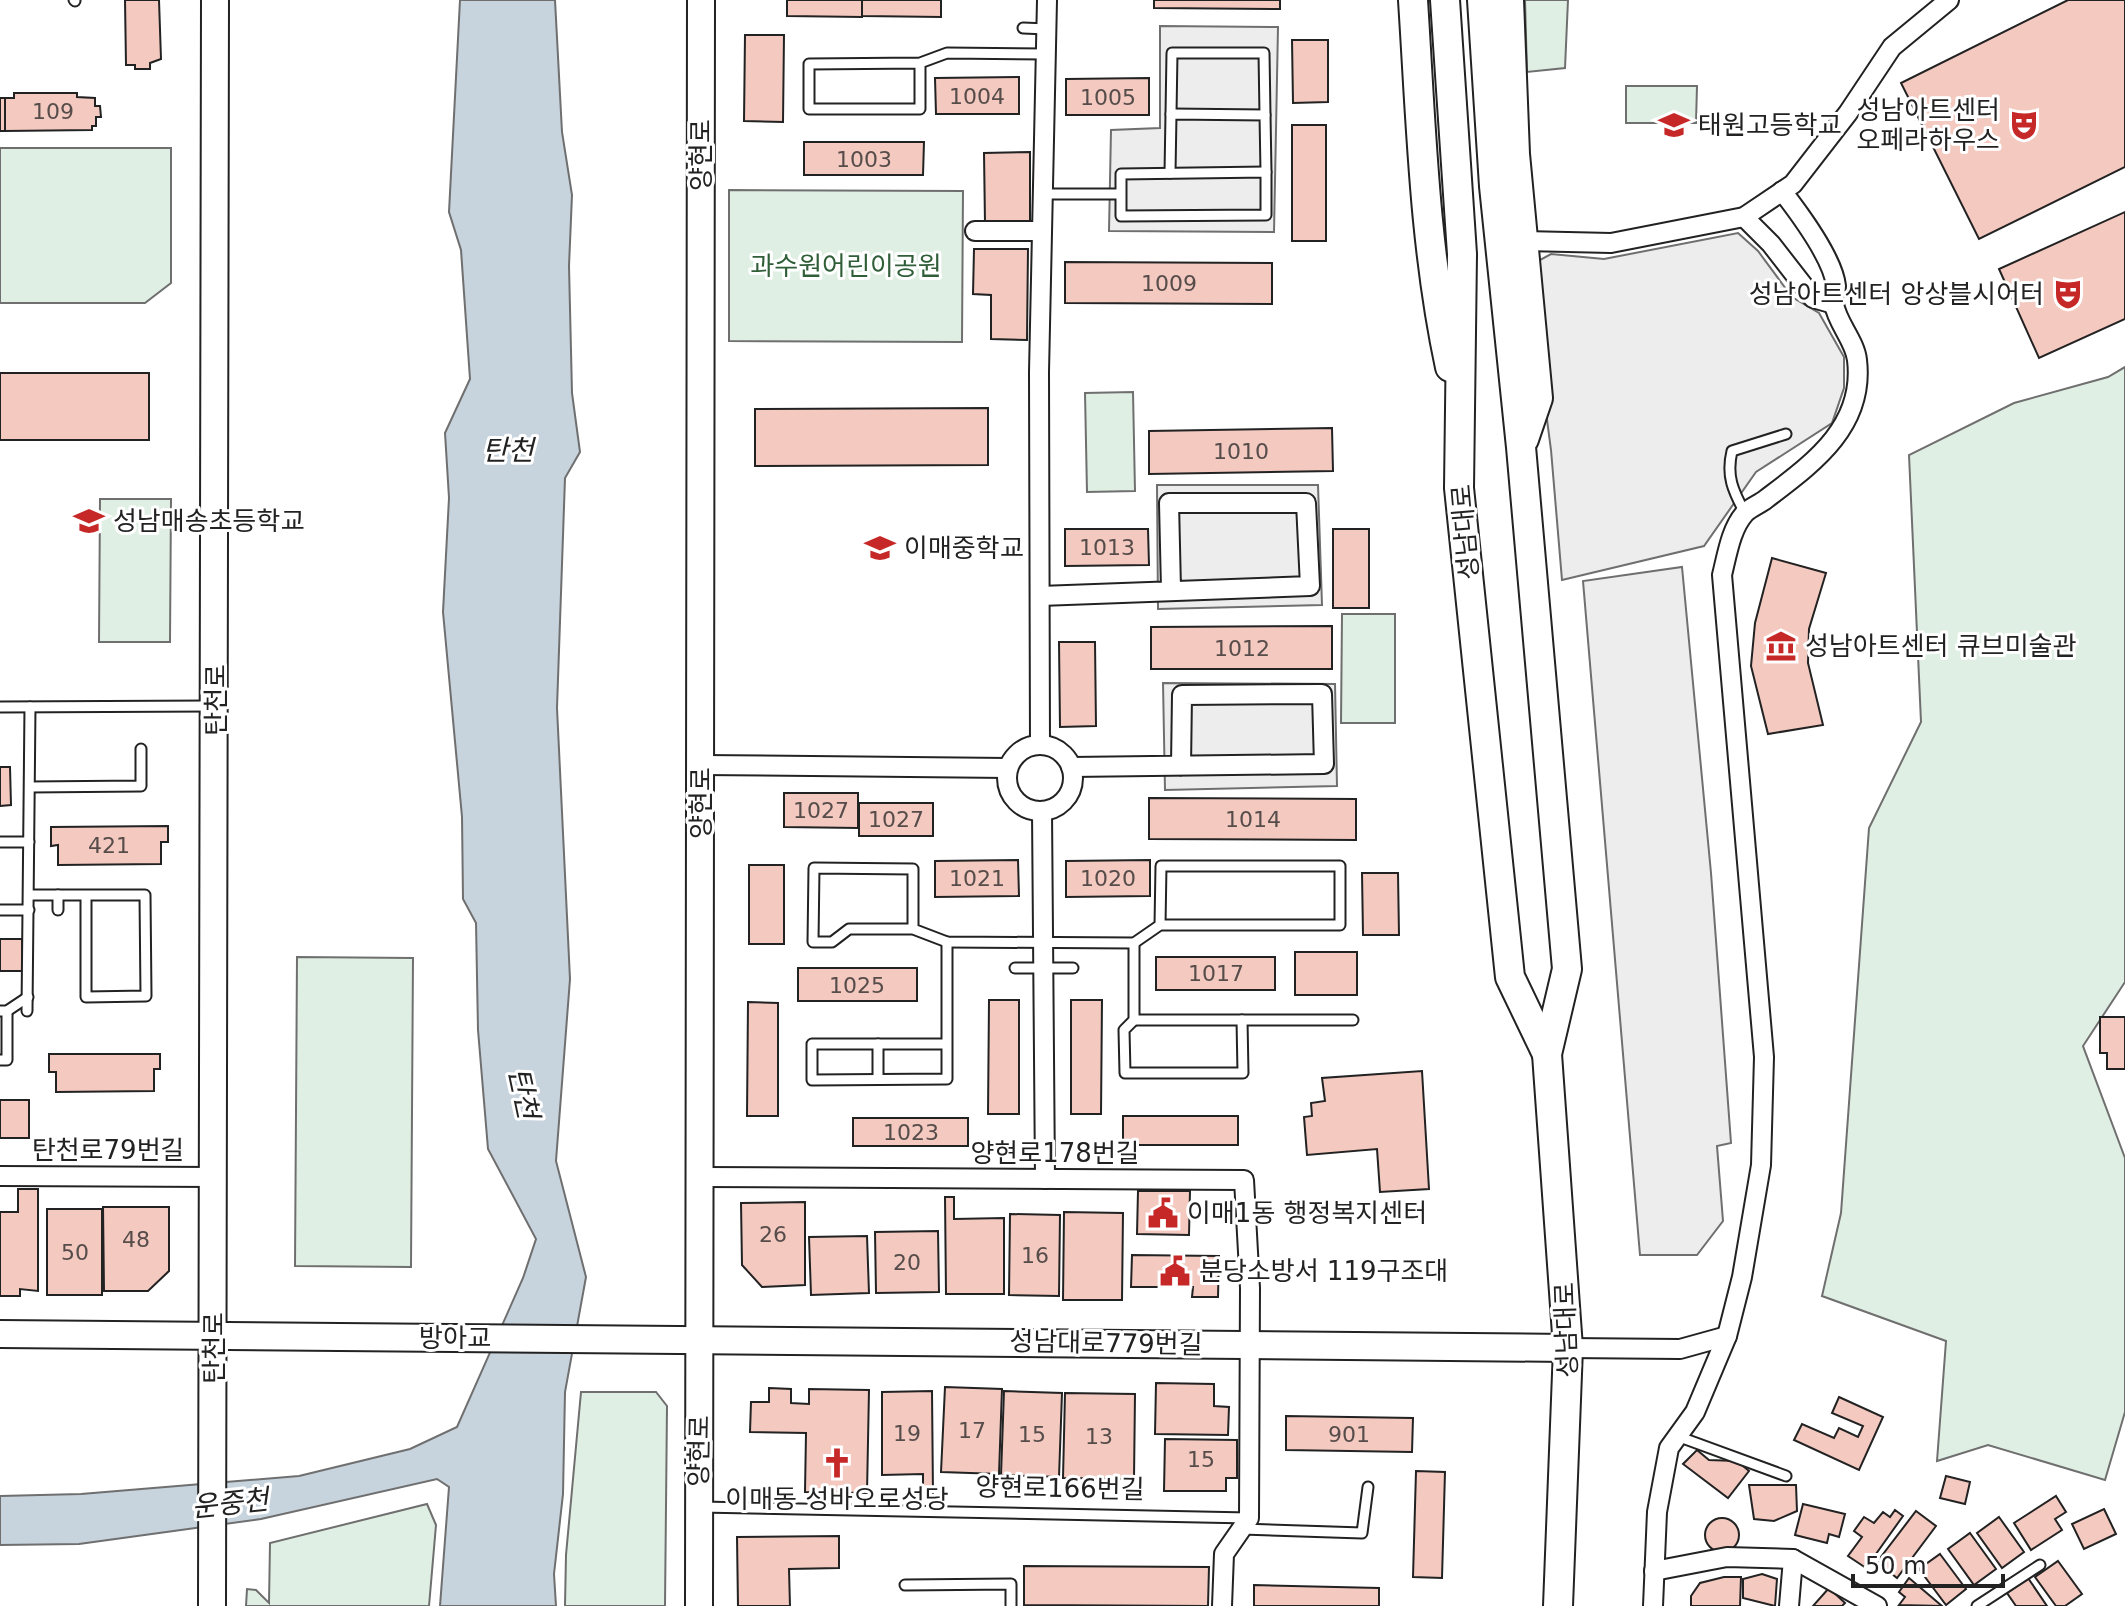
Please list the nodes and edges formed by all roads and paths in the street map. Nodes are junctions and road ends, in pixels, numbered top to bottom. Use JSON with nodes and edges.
{"nodes":[{"id":1,"x":215,"y":0,"type":"edge"},
{"id":2,"x":701,"y":0,"type":"edge"},
{"id":3,"x":1047,"y":0,"type":"edge"},
{"id":4,"x":1413,"y":0,"type":"edge"},
{"id":5,"x":1445,"y":0,"type":"edge"},
{"id":6,"x":1482,"y":0,"type":"edge"},
{"id":7,"x":1509,"y":0,"type":"edge"},
{"id":8,"x":1949,"y":0,"type":"edge"},
{"id":9,"x":1023,"y":28,"type":"dead end"},
{"id":10,"x":1047,"y":29,"type":"junction"},
{"id":11,"x":1046,"y":54,"type":"junction"},
{"id":12,"x":920,"y":63,"type":"junction"},
{"id":13,"x":1171,"y":114,"type":"junction"},
{"id":14,"x":1265,"y":115,"type":"junction"},
{"id":15,"x":1266,"y":172,"type":"junction"},
{"id":16,"x":1170,"y":173,"type":"junction"},
{"id":17,"x":1782,"y":191,"type":"junction"},
{"id":18,"x":1043,"y":194,"type":"junction"},
{"id":19,"x":1121,"y":194,"type":"junction"},
{"id":20,"x":1744,"y":217,"type":"junction"},
{"id":21,"x":975,"y":231,"type":"dead end"},
{"id":22,"x":1042,"y":231,"type":"junction"},
{"id":23,"x":1521,"y":241,"type":"junction"},
{"id":24,"x":1834,"y":304,"type":"junction"},
{"id":25,"x":1461,"y":415,"type":"junction"},
{"id":26,"x":1786,"y":434,"type":"dead end"},
{"id":27,"x":1521,"y":447,"type":"junction"},
{"id":28,"x":1745,"y":513,"type":"junction"},
{"id":29,"x":1171,"y":589,"type":"junction"},
{"id":30,"x":1040,"y":596,"type":"junction"},
{"id":31,"x":216,"y":706,"type":"junction"},
{"id":32,"x":0,"y":707,"type":"edge"},
{"id":33,"x":30,"y":707,"type":"junction"},
{"id":34,"x":1040,"y":745,"type":"junction"},
{"id":35,"x":141,"y":749,"type":"dead end"},
{"id":36,"x":701,"y":765,"type":"junction"},
{"id":37,"x":1181,"y":766,"type":"junction"},
{"id":38,"x":1071,"y":767,"type":"junction"},
{"id":39,"x":1008,"y":768,"type":"junction"},
{"id":40,"x":30,"y":787,"type":"junction"},
{"id":41,"x":1042,"y":811,"type":"junction"},
{"id":42,"x":0,"y":842,"type":"edge"},
{"id":43,"x":29,"y":842,"type":"junction"},
{"id":44,"x":29,"y":895,"type":"junction"},
{"id":45,"x":58,"y":895,"type":"junction"},
{"id":46,"x":86,"y":895,"type":"junction"},
{"id":47,"x":0,"y":910,"type":"edge"},
{"id":48,"x":29,"y":910,"type":"junction"},
{"id":49,"x":58,"y":910,"type":"dead end"},
{"id":50,"x":1160,"y":925,"type":"junction"},
{"id":51,"x":913,"y":929,"type":"junction"},
{"id":52,"x":947,"y":942,"type":"junction"},
{"id":53,"x":1043,"y":943,"type":"junction"},
{"id":54,"x":1134,"y":943,"type":"junction"},
{"id":55,"x":1015,"y":968,"type":"dead end"},
{"id":56,"x":1043,"y":968,"type":"junction"},
{"id":57,"x":1073,"y":968,"type":"dead end"},
{"id":58,"x":28,"y":997,"type":"junction"},
{"id":59,"x":4,"y":1011,"type":"edge"},
{"id":60,"x":27,"y":1011,"type":"dead end"},
{"id":61,"x":1134,"y":1020,"type":"junction"},
{"id":62,"x":1242,"y":1020,"type":"junction"},
{"id":63,"x":1353,"y":1020,"type":"dead end"},
{"id":64,"x":878,"y":1044,"type":"junction"},
{"id":65,"x":947,"y":1044,"type":"junction"},
{"id":66,"x":1547,"y":1054,"type":"junction"},
{"id":67,"x":0,"y":1060,"type":"edge"},
{"id":68,"x":878,"y":1079,"type":"junction"},
{"id":69,"x":0,"y":1176,"type":"edge"},
{"id":70,"x":215,"y":1177,"type":"junction"},
{"id":71,"x":702,"y":1177,"type":"junction"},
{"id":72,"x":1045,"y":1179,"type":"junction"},
{"id":73,"x":0,"y":1334,"type":"edge"},
{"id":74,"x":1727,"y":1336,"type":"junction"},
{"id":75,"x":214,"y":1337,"type":"junction"},
{"id":76,"x":700,"y":1338,"type":"junction"},
{"id":77,"x":643,"y":1339,"type":"joint"},
{"id":78,"x":1248,"y":1344,"type":"junction"},
{"id":79,"x":1568,"y":1348,"type":"junction"},
{"id":80,"x":1677,"y":1436,"type":"junction"},
{"id":81,"x":1786,"y":1476,"type":"dead end"},
{"id":82,"x":1368,"y":1487,"type":"dead end"},
{"id":83,"x":698,"y":1507,"type":"junction"},
{"id":84,"x":1245,"y":1523,"type":"junction"},
{"id":85,"x":1793,"y":1559,"type":"junction"},
{"id":86,"x":2040,"y":1565,"type":"dead end"},
{"id":87,"x":1654,"y":1571,"type":"junction"},
{"id":88,"x":905,"y":1585,"type":"dead end"},
{"id":89,"x":1996,"y":1594,"type":"junction"},
{"id":90,"x":212,"y":1595,"type":"edge"},
{"id":91,"x":699,"y":1606,"type":"edge"},
{"id":92,"x":1011,"y":1606,"type":"edge"},
{"id":93,"x":1222,"y":1606,"type":"edge"},
{"id":94,"x":1558,"y":1606,"type":"edge"},
{"id":95,"x":1653,"y":1606,"type":"edge"},
{"id":96,"x":1789,"y":1606,"type":"edge"},
{"id":97,"x":1877,"y":1606,"type":"edge"},
{"id":98,"x":1977,"y":1606,"type":"edge"},
{"id":99,"x":2004,"y":1606,"type":"edge"}],
"edges":[{"from":1,"to":31,"type":"main road","name":"탄천로"},
{"from":2,"to":36,"type":"main road","name":"양현로"},
{"from":3,"to":10,"type":"street"},
{"from":4,"to":25,"type":"main road"},
{"from":5,"to":25,"type":"main road","name":"성남대로"},
{"from":6,"to":27,"type":"main road","name":"성남대로"},
{"from":7,"to":23,"type":"main road"},
{"from":8,"to":17,"type":"street"},
{"from":9,"to":10,"type":"lane"},
{"from":10,"to":11,"type":"street"},
{"from":11,"to":12,"type":"lane"},
{"from":11,"to":18,"type":"street"},
{"from":12,"to":12,"type":"lane"},
{"from":13,"to":14,"type":"lane"},
{"from":13,"to":14,"type":"lane"},
{"from":13,"to":16,"type":"lane"},
{"from":14,"to":15,"type":"lane"},
{"from":15,"to":16,"type":"lane"},
{"from":15,"to":19,"type":"lane"},
{"from":16,"to":19,"type":"lane"},
{"from":17,"to":20,"type":"street"},
{"from":17,"to":24,"type":"street"},
{"from":18,"to":19,"type":"lane"},
{"from":18,"to":22,"type":"street"},
{"from":20,"to":23,"type":"street"},
{"from":20,"to":24,"type":"street"},
{"from":21,"to":22,"type":"street"},
{"from":22,"to":30,"type":"street"},
{"from":23,"to":27,"type":"main road"},
{"from":24,"to":28,"type":"street"},
{"from":25,"to":66,"type":"main road","name":"성남대로"},
{"from":26,"to":28,"type":"lane"},
{"from":27,"to":66,"type":"main road","name":"성남대로"},
{"from":28,"to":74,"type":"street"},
{"from":29,"to":29,"type":"street"},
{"from":29,"to":30,"type":"street"},
{"from":30,"to":34,"type":"street"},
{"from":31,"to":33,"type":"lane"},
{"from":31,"to":70,"type":"main road","name":"탄천로"},
{"from":32,"to":33,"type":"lane"},
{"from":33,"to":40,"type":"lane"},
{"from":34,"to":38,"type":"street"},
{"from":34,"to":39,"type":"street"},
{"from":35,"to":40,"type":"lane"},
{"from":36,"to":39,"type":"street"},
{"from":36,"to":71,"type":"main road","name":"양현로"},
{"from":37,"to":37,"type":"street"},
{"from":37,"to":38,"type":"street"},
{"from":38,"to":41,"type":"street"},
{"from":39,"to":41,"type":"street"},
{"from":40,"to":43,"type":"lane"},
{"from":41,"to":53,"type":"street"},
{"from":42,"to":43,"type":"lane"},
{"from":43,"to":44,"type":"lane"},
{"from":44,"to":45,"type":"lane"},
{"from":44,"to":48,"type":"lane"},
{"from":45,"to":46,"type":"lane"},
{"from":45,"to":49,"type":"lane"},
{"from":46,"to":46,"type":"lane"},
{"from":47,"to":48,"type":"lane"},
{"from":48,"to":58,"type":"lane"},
{"from":50,"to":50,"type":"lane"},
{"from":50,"to":54,"type":"lane"},
{"from":51,"to":51,"type":"lane"},
{"from":51,"to":52,"type":"lane"},
{"from":52,"to":53,"type":"lane"},
{"from":52,"to":65,"type":"lane"},
{"from":53,"to":54,"type":"lane"},
{"from":53,"to":56,"type":"street"},
{"from":54,"to":61,"type":"lane"},
{"from":55,"to":56,"type":"lane"},
{"from":56,"to":57,"type":"lane"},
{"from":56,"to":72,"type":"street"},
{"from":58,"to":59,"type":"lane"},
{"from":58,"to":60,"type":"lane"},
{"from":59,"to":67,"type":"lane"},
{"from":61,"to":62,"type":"lane"},
{"from":61,"to":62,"type":"lane"},
{"from":62,"to":63,"type":"lane"},
{"from":64,"to":65,"type":"lane"},
{"from":64,"to":68,"type":"lane"},
{"from":64,"to":68,"type":"lane"},
{"from":65,"to":68,"type":"lane"},
{"from":66,"to":79,"type":"main road","name":"성남대로"},
{"from":69,"to":70,"type":"street","name":"탄천로79번길"},
{"from":70,"to":75,"type":"main road","name":"탄천로"},
{"from":71,"to":72,"type":"street","name":"양현로178번길"},
{"from":71,"to":76,"type":"main road","name":"양현로"},
{"from":72,"to":78,"type":"street","name":"양현로178번길"},
{"from":73,"to":75,"type":"main road"},
{"from":74,"to":79,"type":"street"},
{"from":74,"to":80,"type":"street"},
{"from":75,"to":77,"type":"main road","name":"방아교"},
{"from":75,"to":90,"type":"main road","name":"탄천로"},
{"from":76,"to":77,"type":"main road","name":"성남대로779번길"},
{"from":76,"to":78,"type":"main road","name":"성남대로779번길"},
{"from":76,"to":83,"type":"main road","name":"양현로"},
{"from":78,"to":79,"type":"main road","name":"성남대로779번길"},
{"from":78,"to":84,"type":"street"},
{"from":79,"to":94,"type":"main road","name":"성남대로"},
{"from":80,"to":81,"type":"lane"},
{"from":80,"to":87,"type":"street"},
{"from":82,"to":84,"type":"lane","name":"양현로166번길"},
{"from":83,"to":84,"type":"lane","name":"양현로166번길"},
{"from":83,"to":91,"type":"main road","name":"양현로"},
{"from":84,"to":93,"type":"street"},
{"from":85,"to":87,"type":"street"},
{"from":85,"to":96,"type":"street"},
{"from":85,"to":97,"type":"street"},
{"from":86,"to":89,"type":"lane"},
{"from":87,"to":95,"type":"street"},
{"from":88,"to":92,"type":"lane"},
{"from":89,"to":98,"type":"lane"},
{"from":89,"to":99,"type":"lane"}]}
